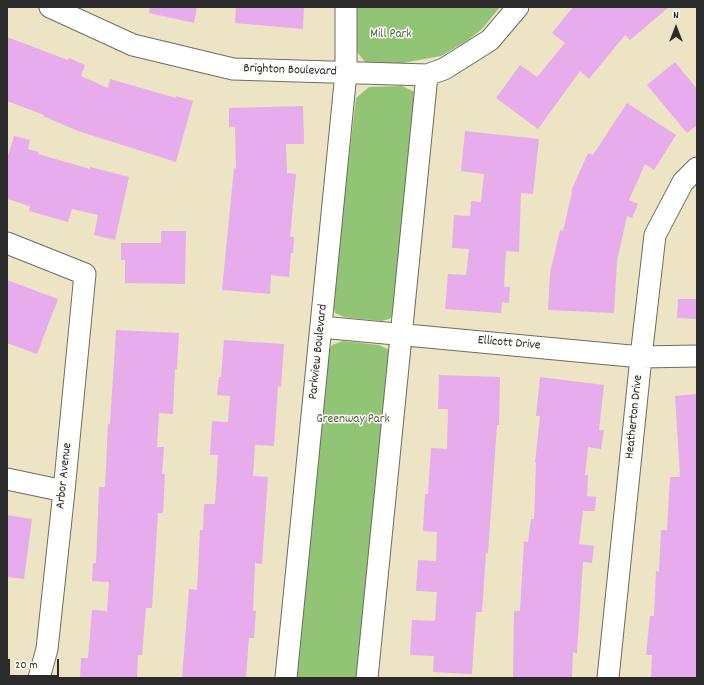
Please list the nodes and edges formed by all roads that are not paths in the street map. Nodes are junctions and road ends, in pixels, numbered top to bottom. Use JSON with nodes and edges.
{"nodes":[{"id":1,"x":50,"y":7,"type":"edge"},
{"id":2,"x":346,"y":7,"type":"edge"},
{"id":3,"x":518,"y":7,"type":"edge"},
{"id":4,"x":346,"y":73,"type":"junction"},
{"id":5,"x":427,"y":75,"type":"junction"},
{"id":6,"x":697,"y":168,"type":"edge"},
{"id":7,"x":7,"y":243,"type":"edge"},
{"id":8,"x":321,"y":327,"type":"junction"},
{"id":9,"x":401,"y":334,"type":"junction"},
{"id":10,"x":697,"y":356,"type":"edge"},
{"id":11,"x":641,"y":357,"type":"junction"},
{"id":12,"x":7,"y":479,"type":"edge"},
{"id":13,"x":64,"y":490,"type":"junction"},
{"id":14,"x":39,"y":678,"type":"edge"},
{"id":15,"x":286,"y":678,"type":"edge"},
{"id":16,"x":367,"y":678,"type":"edge"},
{"id":17,"x":608,"y":678,"type":"edge"}],
"edges":[{"from":1,"to":4,"type":"street","name":"Brighton Boulevard"},
{"from":2,"to":4,"type":"street","name":"Parkview Boulevard"},
{"from":3,"to":5,"type":"street","name":"Brighton Boulevard"},
{"from":4,"to":5,"type":"street","name":"Brighton Boulevard"},
{"from":4,"to":8,"type":"street","name":"Parkview Boulevard"},
{"from":5,"to":9,"type":"street"},
{"from":6,"to":11,"type":"street","name":"Heatherton Drive"},
{"from":7,"to":13,"type":"street","name":"Arbor Avenue"},
{"from":8,"to":9,"type":"street","name":"Ellicott Drive"},
{"from":8,"to":15,"type":"street","name":"Parkview Boulevard"},
{"from":9,"to":11,"type":"street","name":"Ellicott Drive"},
{"from":9,"to":16,"type":"street"},
{"from":10,"to":11,"type":"street","name":"Ellicott Drive"},
{"from":11,"to":17,"type":"street","name":"Heatherton Drive"},
{"from":12,"to":13,"type":"street"},
{"from":13,"to":14,"type":"street","name":"Arbor Avenue"}]}
